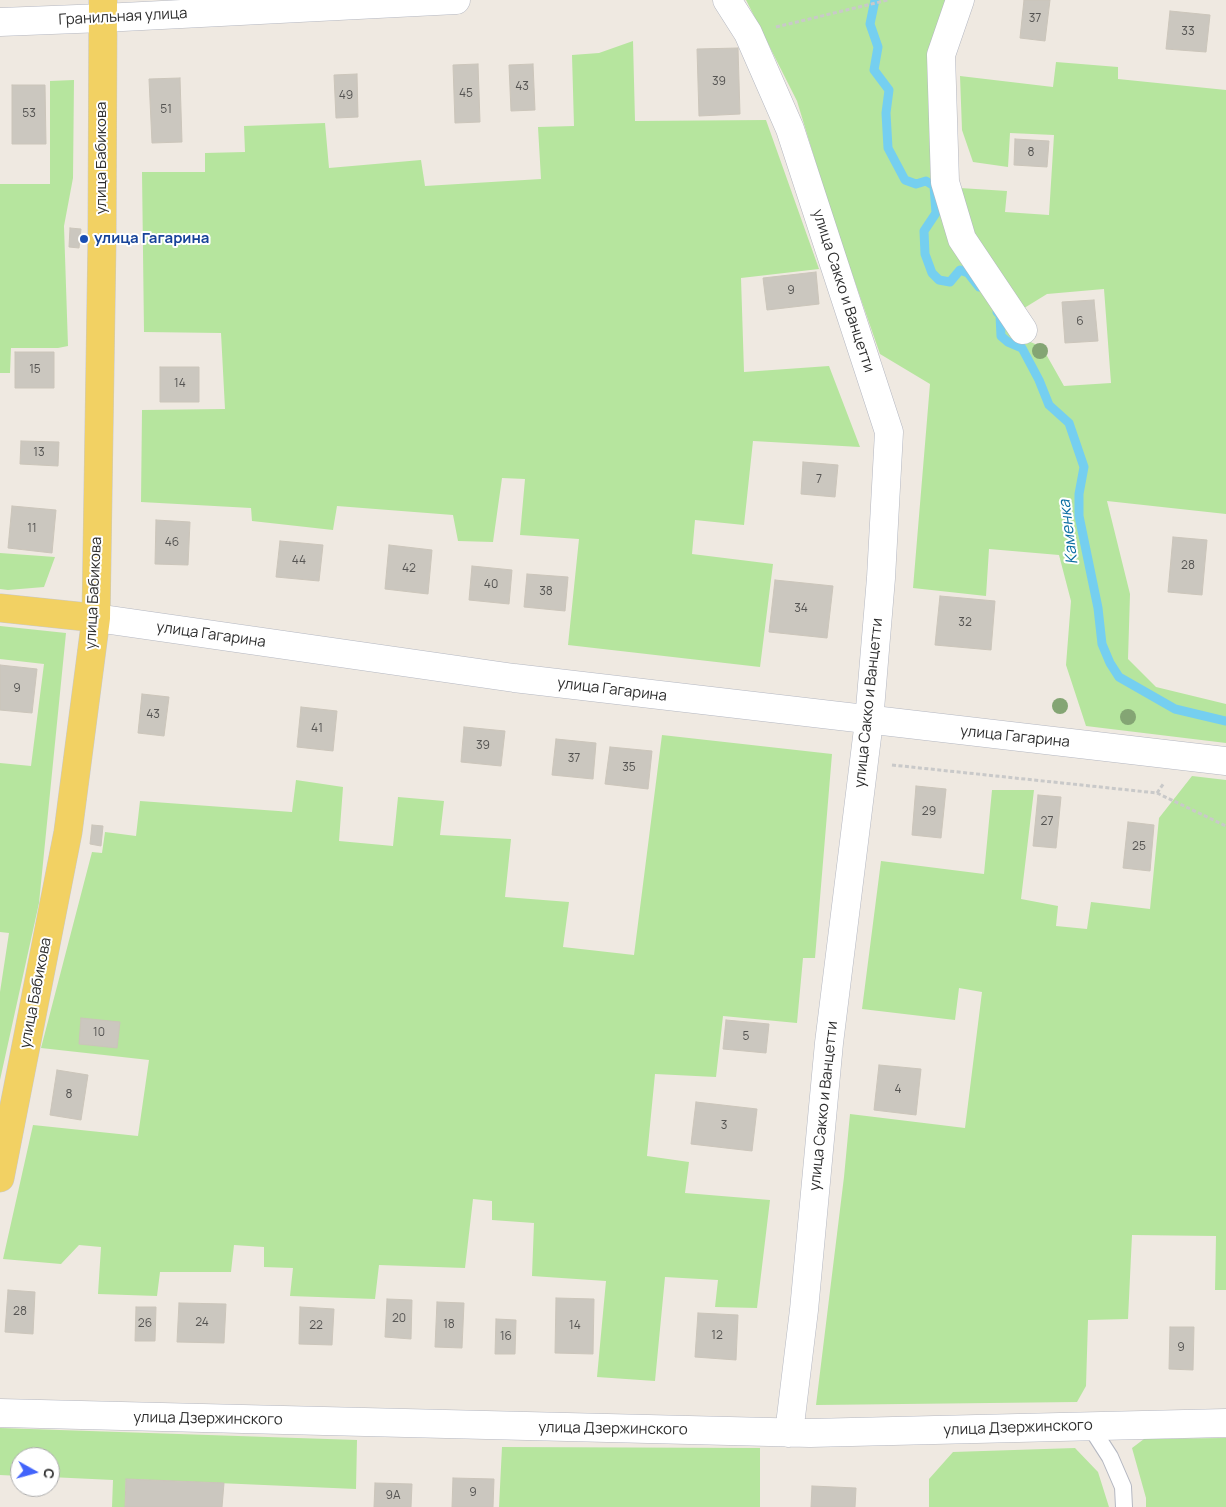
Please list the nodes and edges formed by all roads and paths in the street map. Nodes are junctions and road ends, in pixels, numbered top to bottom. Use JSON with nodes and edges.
{"nodes":[{"id":1,"x":456,"y":0,"type":"edge"},
{"id":2,"x":727,"y":0,"type":"edge"},
{"id":3,"x":888,"y":0,"type":"edge"},
{"id":4,"x":960,"y":0,"type":"edge"},
{"id":5,"x":396,"y":1,"type":"edge"},
{"id":6,"x":103,"y":9,"type":"edge"},
{"id":7,"x":802,"y":20,"type":"dead end"},
{"id":8,"x":0,"y":22,"type":"edge"},
{"id":9,"x":1023,"y":330,"type":"dead end"},
{"id":10,"x":0,"y":608,"type":"edge"},
{"id":11,"x":96,"y":618,"type":"junction"},
{"id":12,"x":869,"y":720,"type":"junction"},
{"id":13,"x":1226,"y":761,"type":"edge"},
{"id":14,"x":864,"y":762,"type":"junction"},
{"id":15,"x":1226,"y":826,"type":"edge"},
{"id":16,"x":0,"y":1178,"type":"edge"},
{"id":17,"x":0,"y":1413,"type":"edge"},
{"id":18,"x":1226,"y":1423,"type":"edge"},
{"id":19,"x":1090,"y":1426,"type":"junction"},
{"id":20,"x":789,"y":1433,"type":"junction"},
{"id":21,"x":1124,"y":1507,"type":"edge"}],
"edges":[{"from":1,"to":5,"type":"street","name":"Гранильная улица"},
{"from":2,"to":12,"type":"street","name":"улица Сакко и Ванцетти"},
{"from":3,"to":7,"type":"path"},
{"from":4,"to":9,"type":"street"},
{"from":5,"to":6,"type":"street","name":"Гранильная улица"},
{"from":6,"to":8,"type":"street","name":"Гранильная улица"},
{"from":6,"to":11,"type":"main road","name":"улица Бабикова"},
{"from":10,"to":11,"type":"main road","name":"улица Гагарина"},
{"from":11,"to":12,"type":"street","name":"улица Гагарина"},
{"from":11,"to":16,"type":"main road","name":"улица Бабикова"},
{"from":12,"to":13,"type":"street","name":"улица Гагарина"},
{"from":12,"to":14,"type":"street","name":"улица Сакко и Ванцетти"},
{"from":14,"to":15,"type":"path"},
{"from":14,"to":20,"type":"street","name":"улица Сакко и Ванцетти"},
{"from":17,"to":20,"type":"street","name":"улица Дзержинского"},
{"from":18,"to":19,"type":"street","name":"улица Дзержинского"},
{"from":19,"to":20,"type":"street","name":"улица Дзержинского"},
{"from":19,"to":21,"type":"lane"}]}
